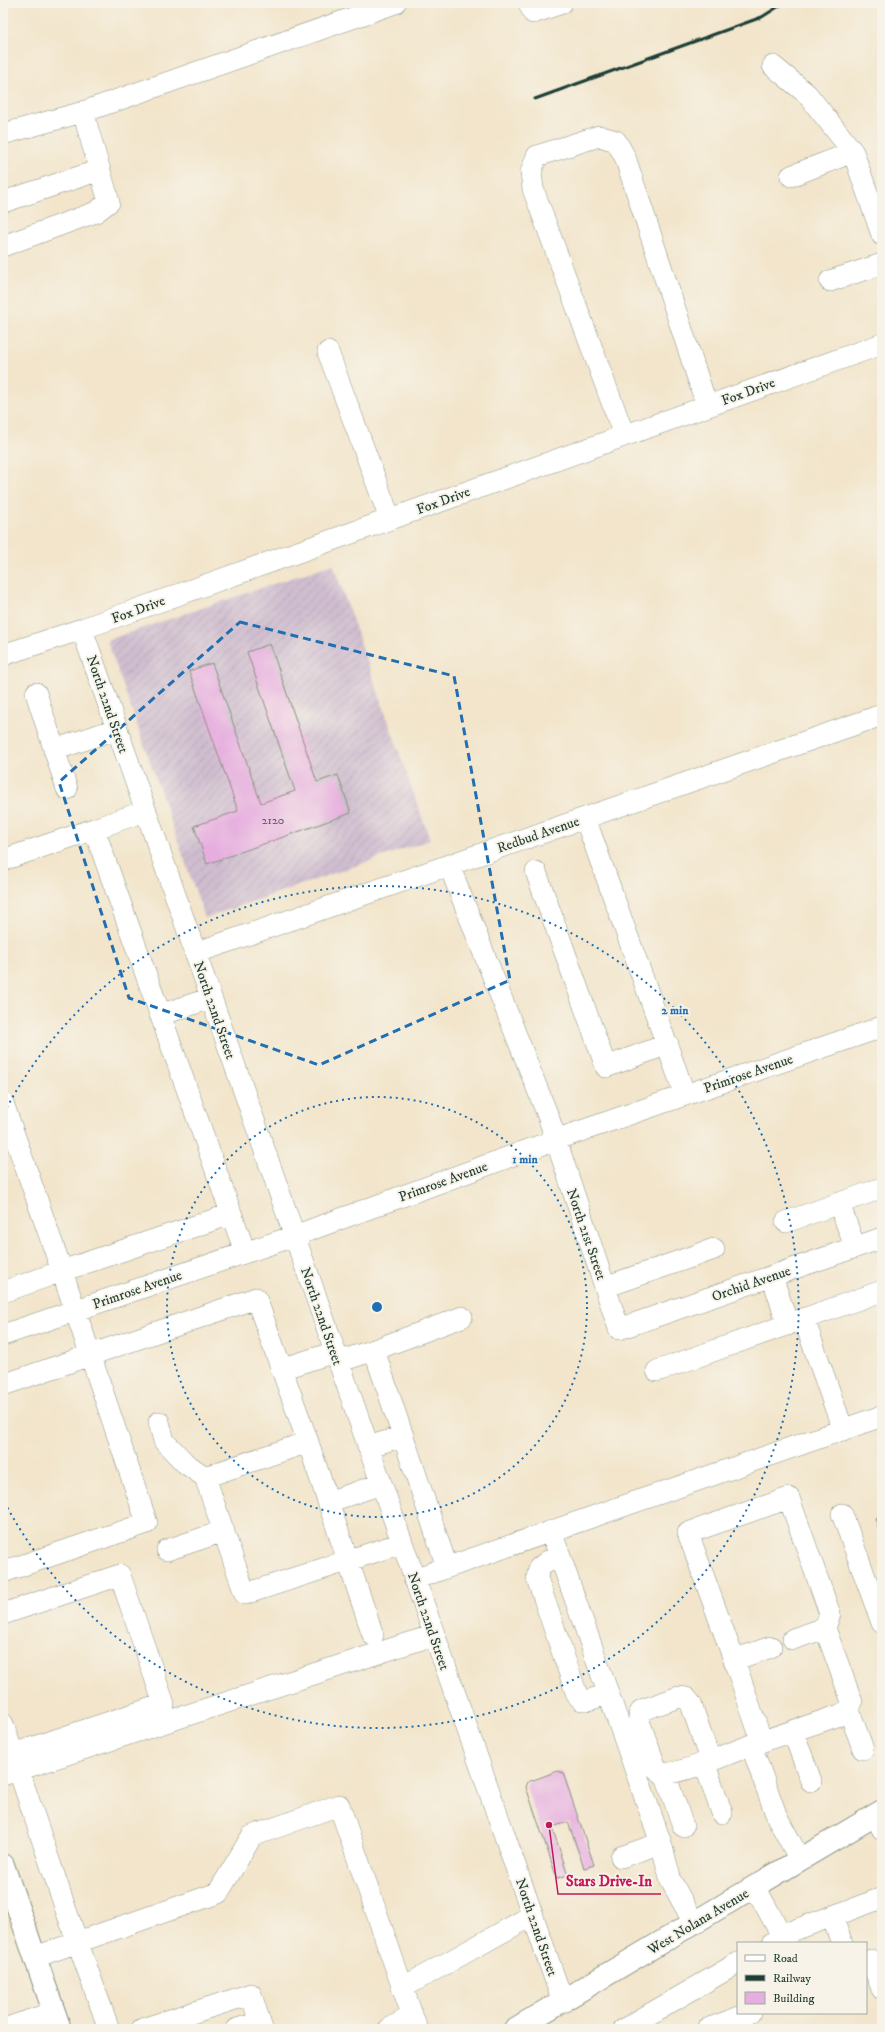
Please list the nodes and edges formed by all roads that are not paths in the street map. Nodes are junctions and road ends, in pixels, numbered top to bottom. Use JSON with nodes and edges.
{"nodes":[{"id":1,"x":395,"y":3,"type":"edge"},
{"id":2,"x":529,"y":3,"type":"edge"},
{"id":3,"x":562,"y":3,"type":"edge"},
{"id":4,"x":773,"y":66,"type":"dead end"},
{"id":5,"x":84,"y":112,"type":"junction"},
{"id":6,"x":3,"y":134,"type":"edge"},
{"id":7,"x":853,"y":152,"type":"junction"},
{"id":8,"x":100,"y":170,"type":"junction"},
{"id":9,"x":791,"y":176,"type":"dead end"},
{"id":10,"x":3,"y":202,"type":"edge"},
{"id":11,"x":882,"y":235,"type":"edge"},
{"id":12,"x":3,"y":246,"type":"edge"},
{"id":13,"x":882,"y":264,"type":"edge"},
{"id":14,"x":830,"y":281,"type":"dead end"},
{"id":15,"x":882,"y":344,"type":"edge"},
{"id":16,"x":328,"y":352,"type":"dead end"},
{"id":17,"x":707,"y":406,"type":"junction"},
{"id":18,"x":624,"y":435,"type":"junction"},
{"id":19,"x":390,"y":519,"type":"junction"},
{"id":20,"x":82,"y":629,"type":"junction"},
{"id":21,"x":3,"y":655,"type":"edge"},
{"id":22,"x":36,"y":693,"type":"dead end"},
{"id":23,"x":882,"y":715,"type":"edge"},
{"id":24,"x":116,"y":729,"type":"junction"},
{"id":25,"x":54,"y":750,"type":"junction"},
{"id":26,"x":67,"y":789,"type":"dead end"},
{"id":27,"x":145,"y":811,"type":"junction"},
{"id":28,"x":585,"y":818,"type":"junction"},
{"id":29,"x":94,"y":830,"type":"junction"},
{"id":30,"x":3,"y":860,"type":"edge"},
{"id":31,"x":449,"y":865,"type":"junction"},
{"id":32,"x":536,"y":872,"type":"dead end"},
{"id":33,"x":195,"y":953,"type":"junction"},
{"id":34,"x":211,"y":998,"type":"junction"},
{"id":35,"x":160,"y":1015,"type":"junction"},
{"id":36,"x":882,"y":1027,"type":"edge"},
{"id":37,"x":668,"y":1044,"type":"junction"},
{"id":38,"x":685,"y":1095,"type":"junction"},
{"id":39,"x":3,"y":1102,"type":"edge"},
{"id":40,"x":555,"y":1140,"type":"junction"},
{"id":41,"x":882,"y":1188,"type":"edge"},
{"id":42,"x":839,"y":1203,"type":"junction"},
{"id":43,"x":231,"y":1214,"type":"junction"},
{"id":44,"x":786,"y":1222,"type":"dead end"},
{"id":45,"x":294,"y":1236,"type":"junction"},
{"id":46,"x":882,"y":1238,"type":"edge"},
{"id":47,"x":855,"y":1247,"type":"junction"},
{"id":48,"x":714,"y":1249,"type":"dead end"},
{"id":49,"x":245,"y":1252,"type":"junction"},
{"id":50,"x":62,"y":1271,"type":"junction"},
{"id":51,"x":772,"y":1276,"type":"junction"},
{"id":52,"x":605,"y":1287,"type":"junction"},
{"id":53,"x":882,"y":1291,"type":"edge"},
{"id":54,"x":3,"y":1292,"type":"edge"},
{"id":55,"x":76,"y":1310,"type":"junction"},
{"id":56,"x":462,"y":1317,"type":"dead end"},
{"id":57,"x":796,"y":1322,"type":"junction"},
{"id":58,"x":619,"y":1329,"type":"joint"},
{"id":59,"x":3,"y":1335,"type":"edge"},
{"id":60,"x":374,"y":1350,"type":"junction"},
{"id":61,"x":91,"y":1355,"type":"junction"},
{"id":62,"x":336,"y":1357,"type":"junction"},
{"id":63,"x":281,"y":1369,"type":"junction"},
{"id":64,"x":657,"y":1371,"type":"dead end"},
{"id":65,"x":3,"y":1385,"type":"edge"},
{"id":66,"x":882,"y":1416,"type":"edge"},
{"id":67,"x":159,"y":1422,"type":"dead end"},
{"id":68,"x":842,"y":1430,"type":"junction"},
{"id":69,"x":403,"y":1436,"type":"junction"},
{"id":70,"x":308,"y":1442,"type":"junction"},
{"id":71,"x":368,"y":1447,"type":"junction"},
{"id":72,"x":205,"y":1477,"type":"junction"},
{"id":73,"x":381,"y":1484,"type":"junction"},
{"id":74,"x":328,"y":1502,"type":"junction"},
{"id":75,"x":842,"y":1514,"type":"dead end"},
{"id":76,"x":224,"y":1531,"type":"junction"},
{"id":77,"x":551,"y":1531,"type":"junction"},
{"id":78,"x":402,"y":1543,"type":"junction"},
{"id":79,"x":167,"y":1550,"type":"dead end"},
{"id":80,"x":560,"y":1557,"type":"junction"},
{"id":81,"x":348,"y":1561,"type":"junction"},
{"id":82,"x":447,"y":1567,"type":"junction"},
{"id":83,"x":3,"y":1572,"type":"edge"},
{"id":84,"x":414,"y":1579,"type":"junction"},
{"id":85,"x":576,"y":1603,"type":"junction"},
{"id":86,"x":549,"y":1613,"type":"junction"},
{"id":87,"x":3,"y":1614,"type":"edge"},
{"id":88,"x":882,"y":1623,"type":"edge"},
{"id":89,"x":825,"y":1628,"type":"junction"},
{"id":90,"x":373,"y":1635,"type":"dead end"},
{"id":91,"x":434,"y":1635,"type":"junction"},
{"id":92,"x":793,"y":1639,"type":"dead end"},
{"id":93,"x":592,"y":1647,"type":"junction"},
{"id":94,"x":771,"y":1647,"type":"dead end"},
{"id":95,"x":564,"y":1657,"type":"junction"},
{"id":96,"x":734,"y":1660,"type":"junction"},
{"id":97,"x":608,"y":1694,"type":"junction"},
{"id":98,"x":849,"y":1710,"type":"junction"},
{"id":99,"x":3,"y":1724,"type":"edge"},
{"id":100,"x":794,"y":1731,"type":"junction"},
{"id":101,"x":757,"y":1743,"type":"junction"},
{"id":102,"x":863,"y":1749,"type":"dead end"},
{"id":103,"x":707,"y":1761,"type":"junction"},
{"id":104,"x":12,"y":1766,"type":"edge"},
{"id":105,"x":665,"y":1774,"type":"junction"},
{"id":106,"x":811,"y":1781,"type":"dead end"},
{"id":107,"x":722,"y":1813,"type":"dead end"},
{"id":108,"x":880,"y":1818,"type":"edge"},
{"id":109,"x":683,"y":1826,"type":"dead end"},
{"id":110,"x":661,"y":1843,"type":"junction"},
{"id":111,"x":621,"y":1857,"type":"dead end"},
{"id":112,"x":800,"y":1860,"type":"junction"},
{"id":113,"x":3,"y":1864,"type":"edge"},
{"id":114,"x":755,"y":1887,"type":"junction"},
{"id":115,"x":882,"y":1898,"type":"edge"},
{"id":116,"x":533,"y":1915,"type":"junction"},
{"id":117,"x":832,"y":1917,"type":"junction"},
{"id":118,"x":694,"y":1923,"type":"junction"},
{"id":119,"x":781,"y":1941,"type":"edge"},
{"id":120,"x":77,"y":1942,"type":"junction"},
{"id":121,"x":842,"y":1942,"type":"edge"},
{"id":122,"x":35,"y":1957,"type":"junction"},
{"id":123,"x":867,"y":1962,"type":"edge"},
{"id":124,"x":737,"y":1964,"type":"edge"},
{"id":125,"x":402,"y":1988,"type":"junction"},
{"id":126,"x":882,"y":1989,"type":"edge"},
{"id":127,"x":563,"y":2002,"type":"junction"},
{"id":128,"x":747,"y":2014,"type":"edge"},
{"id":129,"x":57,"y":2020,"type":"edge"},
{"id":130,"x":414,"y":2022,"type":"edge"},
{"id":131,"x":261,"y":2025,"type":"edge"},
{"id":132,"x":526,"y":2026,"type":"edge"},
{"id":133,"x":4,"y":2029,"type":"edge"},
{"id":134,"x":109,"y":2029,"type":"edge"},
{"id":135,"x":142,"y":2029,"type":"edge"},
{"id":136,"x":237,"y":2029,"type":"edge"},
{"id":137,"x":389,"y":2029,"type":"edge"},
{"id":138,"x":624,"y":2029,"type":"edge"},
{"id":139,"x":707,"y":2029,"type":"edge"}],
"edges":[{"from":1,"to":5,"type":"street"},
{"from":2,"to":3,"type":"street"},
{"from":4,"to":7,"type":"street"},
{"from":5,"to":6,"type":"street"},
{"from":5,"to":8,"type":"street"},
{"from":7,"to":9,"type":"street"},
{"from":7,"to":11,"type":"street"},
{"from":8,"to":10,"type":"street"},
{"from":8,"to":12,"type":"street"},
{"from":13,"to":14,"type":"street"},
{"from":15,"to":17,"type":"street","name":"Fox Drive"},
{"from":16,"to":19,"type":"street"},
{"from":17,"to":18,"type":"street","name":"Fox Drive"},
{"from":17,"to":18,"type":"street"},
{"from":18,"to":19,"type":"street","name":"Fox Drive"},
{"from":19,"to":20,"type":"street","name":"Fox Drive"},
{"from":20,"to":21,"type":"street","name":"Fox Drive"},
{"from":20,"to":24,"type":"street","name":"North 22nd Street"},
{"from":22,"to":25,"type":"street"},
{"from":23,"to":28,"type":"street","name":"Redbud Avenue"},
{"from":24,"to":25,"type":"street"},
{"from":24,"to":27,"type":"street","name":"North 22nd Street"},
{"from":25,"to":26,"type":"street"},
{"from":27,"to":29,"type":"street"},
{"from":27,"to":33,"type":"street","name":"North 22nd Street"},
{"from":28,"to":31,"type":"street","name":"Redbud Avenue"},
{"from":28,"to":37,"type":"street"},
{"from":29,"to":30,"type":"street"},
{"from":29,"to":35,"type":"street"},
{"from":31,"to":33,"type":"street","name":"Redbud Avenue"},
{"from":31,"to":40,"type":"street","name":"North 21st Street"},
{"from":32,"to":37,"type":"street"},
{"from":33,"to":34,"type":"street","name":"North 22nd Street"},
{"from":34,"to":35,"type":"street"},
{"from":34,"to":45,"type":"street","name":"North 22nd Street"},
{"from":35,"to":43,"type":"street"},
{"from":36,"to":38,"type":"street","name":"Primrose Avenue"},
{"from":37,"to":38,"type":"street"},
{"from":38,"to":40,"type":"street","name":"Primrose Avenue"},
{"from":39,"to":50,"type":"street"},
{"from":40,"to":45,"type":"street","name":"Primrose Avenue"},
{"from":40,"to":52,"type":"street","name":"North 21st Street"},
{"from":41,"to":42,"type":"street"},
{"from":42,"to":44,"type":"street"},
{"from":42,"to":47,"type":"street"},
{"from":43,"to":49,"type":"street"},
{"from":43,"to":50,"type":"street"},
{"from":45,"to":49,"type":"street","name":"Primrose Avenue"},
{"from":45,"to":62,"type":"street","name":"North 22nd Street"},
{"from":46,"to":47,"type":"street","name":"Orchid Avenue"},
{"from":47,"to":51,"type":"street","name":"Orchid Avenue"},
{"from":48,"to":52,"type":"street"},
{"from":49,"to":55,"type":"street","name":"Primrose Avenue"},
{"from":50,"to":54,"type":"street"},
{"from":50,"to":55,"type":"street"},
{"from":51,"to":57,"type":"street"},
{"from":51,"to":58,"type":"street","name":"Orchid Avenue"},
{"from":52,"to":58,"type":"street","name":"North 21st Street"},
{"from":53,"to":57,"type":"street"},
{"from":55,"to":59,"type":"street","name":"Primrose Avenue"},
{"from":55,"to":61,"type":"street"},
{"from":56,"to":60,"type":"street"},
{"from":57,"to":64,"type":"street"},
{"from":57,"to":68,"type":"street"},
{"from":60,"to":62,"type":"street"},
{"from":60,"to":69,"type":"street"},
{"from":61,"to":63,"type":"street"},
{"from":61,"to":65,"type":"street"},
{"from":61,"to":83,"type":"street"},
{"from":62,"to":63,"type":"street"},
{"from":62,"to":71,"type":"street","name":"North 22nd Street"},
{"from":63,"to":70,"type":"street"},
{"from":66,"to":68,"type":"street"},
{"from":67,"to":72,"type":"street"},
{"from":68,"to":77,"type":"street"},
{"from":69,"to":71,"type":"street"},
{"from":69,"to":82,"type":"street"},
{"from":70,"to":72,"type":"street"},
{"from":70,"to":74,"type":"street"},
{"from":71,"to":73,"type":"street","name":"North 22nd Street"},
{"from":72,"to":76,"type":"street"},
{"from":73,"to":74,"type":"street"},
{"from":73,"to":78,"type":"street","name":"North 22nd Street"},
{"from":74,"to":81,"type":"street"},
{"from":75,"to":88,"type":"street"},
{"from":76,"to":79,"type":"street"},
{"from":76,"to":81,"type":"street"},
{"from":77,"to":80,"type":"street"},
{"from":77,"to":82,"type":"street"},
{"from":78,"to":81,"type":"street"},
{"from":78,"to":84,"type":"street","name":"North 22nd Street"},
{"from":80,"to":85,"type":"street"},
{"from":80,"to":86,"type":"street"},
{"from":81,"to":90,"type":"street"},
{"from":82,"to":84,"type":"street"},
{"from":84,"to":91,"type":"street","name":"North 22nd Street"},
{"from":85,"to":86,"type":"street"},
{"from":85,"to":93,"type":"street"},
{"from":86,"to":95,"type":"street"},
{"from":87,"to":104,"type":"street"},
{"from":89,"to":92,"type":"street"},
{"from":89,"to":96,"type":"street"},
{"from":89,"to":98,"type":"street"},
{"from":91,"to":104,"type":"street"},
{"from":91,"to":116,"type":"street","name":"North 22nd Street"},
{"from":93,"to":95,"type":"street"},
{"from":93,"to":97,"type":"street"},
{"from":94,"to":96,"type":"street"},
{"from":95,"to":97,"type":"street"},
{"from":96,"to":101,"type":"street"},
{"from":97,"to":110,"type":"street"},
{"from":98,"to":100,"type":"street"},
{"from":98,"to":102,"type":"street"},
{"from":99,"to":104,"type":"street"},
{"from":100,"to":101,"type":"street"},
{"from":100,"to":106,"type":"street"},
{"from":101,"to":103,"type":"street"},
{"from":101,"to":112,"type":"street"},
{"from":103,"to":105,"type":"street"},
{"from":103,"to":105,"type":"street"},
{"from":103,"to":107,"type":"street"},
{"from":104,"to":120,"type":"street"},
{"from":105,"to":109,"type":"street"},
{"from":108,"to":112,"type":"main road","name":"West Nolana Avenue"},
{"from":110,"to":111,"type":"street"},
{"from":110,"to":118,"type":"street"},
{"from":112,"to":114,"type":"main road","name":"West Nolana Avenue"},
{"from":113,"to":122,"type":"main road"},
{"from":114,"to":118,"type":"main road","name":"West Nolana Avenue"},
{"from":114,"to":119,"type":"street"},
{"from":115,"to":117,"type":"street"},
{"from":116,"to":125,"type":"street"},
{"from":116,"to":127,"type":"street","name":"North 22nd Street"},
{"from":117,"to":119,"type":"street"},
{"from":117,"to":121,"type":"street"},
{"from":118,"to":127,"type":"main road","name":"West Nolana Avenue"},
{"from":120,"to":122,"type":"street"},
{"from":120,"to":125,"type":"street"},
{"from":120,"to":134,"type":"street"},
{"from":122,"to":129,"type":"main road"},
{"from":123,"to":126,"type":"street"},
{"from":124,"to":138,"type":"street"},
{"from":125,"to":130,"type":"street"},
{"from":127,"to":132,"type":"main road","name":"West Nolana Avenue"},
{"from":128,"to":139,"type":"street"},
{"from":129,"to":133,"type":"street"},
{"from":130,"to":137,"type":"street"},
{"from":131,"to":135,"type":"street"},
{"from":131,"to":136,"type":"street"}]}
